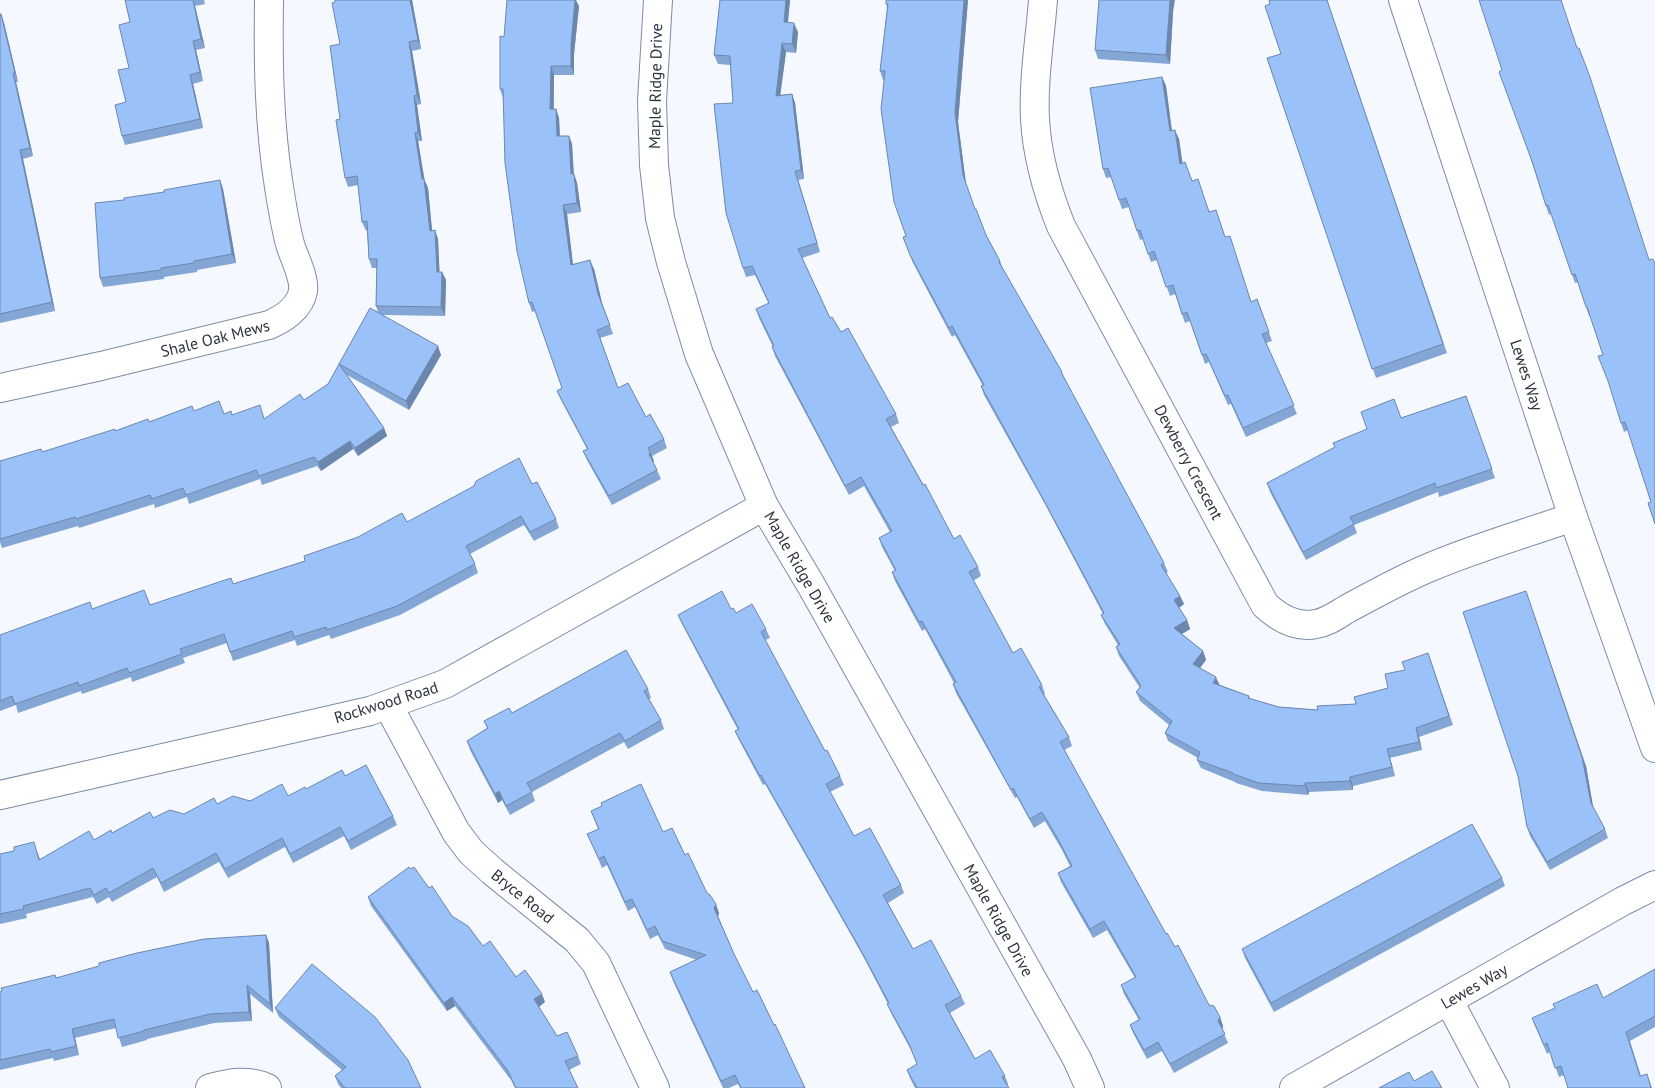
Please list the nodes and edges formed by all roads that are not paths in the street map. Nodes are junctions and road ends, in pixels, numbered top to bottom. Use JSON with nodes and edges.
{"nodes":[{"id":1,"x":269,"y":0,"type":"edge"},
{"id":2,"x":658,"y":0,"type":"edge"},
{"id":3,"x":1043,"y":0,"type":"edge"},
{"id":4,"x":1404,"y":0,"type":"edge"},
{"id":5,"x":0,"y":388,"type":"edge"},
{"id":6,"x":764,"y":506,"type":"junction"},
{"id":7,"x":1573,"y":517,"type":"junction"},
{"id":8,"x":388,"y":705,"type":"junction"},
{"id":9,"x":1655,"y":748,"type":"edge"},
{"id":10,"x":0,"y":795,"type":"edge"},
{"id":11,"x":1655,"y":885,"type":"edge"},
{"id":12,"x":1449,"y":1001,"type":"junction"},
{"id":13,"x":210,"y":1088,"type":"edge"},
{"id":14,"x":267,"y":1088,"type":"edge"},
{"id":15,"x":655,"y":1088,"type":"edge"},
{"id":16,"x":1090,"y":1088,"type":"edge"},
{"id":17,"x":1294,"y":1088,"type":"edge"},
{"id":18,"x":1495,"y":1088,"type":"edge"}],
"edges":[{"from":1,"to":5,"type":"street","name":"Shale Oak Mews"},
{"from":2,"to":6,"type":"street","name":"Maple Ridge Drive"},
{"from":3,"to":7,"type":"street","name":"Dewberry Crescent"},
{"from":4,"to":7,"type":"street","name":"Lewes Way"},
{"from":6,"to":8,"type":"street","name":"Rockwood Road"},
{"from":6,"to":16,"type":"street","name":"Maple Ridge Drive"},
{"from":7,"to":9,"type":"street","name":"Lewes Way"},
{"from":8,"to":10,"type":"street","name":"Rockwood Road"},
{"from":8,"to":15,"type":"street","name":"Bryce Road"},
{"from":11,"to":12,"type":"street","name":"Lewes Way"},
{"from":12,"to":17,"type":"street","name":"Lewes Way"},
{"from":12,"to":18,"type":"street"},
{"from":13,"to":14,"type":"street"}]}
